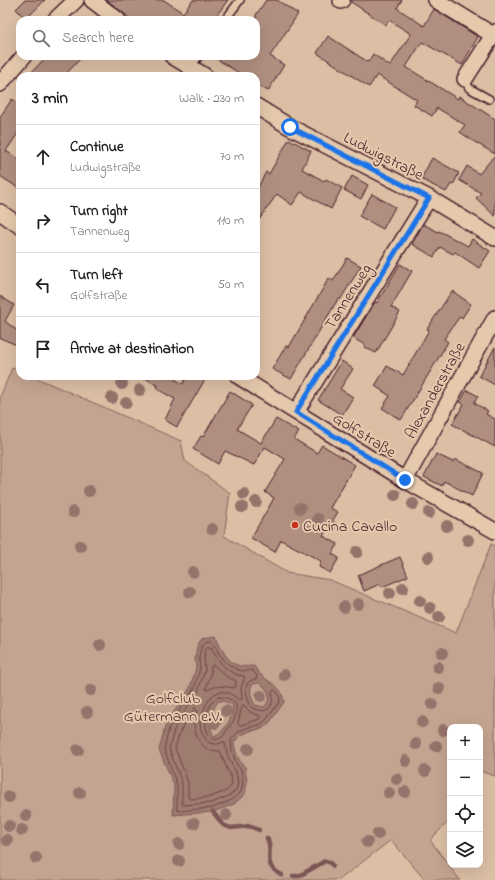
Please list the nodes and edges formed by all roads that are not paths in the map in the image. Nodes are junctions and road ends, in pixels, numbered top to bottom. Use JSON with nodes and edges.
{"nodes":[{"id":1,"x":76,"y":0,"type":"edge"},
{"id":2,"x":92,"y":0,"type":"edge"},
{"id":3,"x":240,"y":0,"type":"edge"},
{"id":4,"x":436,"y":0,"type":"edge"},
{"id":5,"x":58,"y":16,"type":"edge"},
{"id":6,"x":113,"y":16,"type":"edge"},
{"id":7,"x":228,"y":16,"type":"edge"},
{"id":8,"x":494,"y":33,"type":"edge"},
{"id":9,"x":21,"y":60,"type":"edge"},
{"id":10,"x":195,"y":62,"type":"edge"},
{"id":11,"x":202,"y":72,"type":"edge"},
{"id":12,"x":465,"y":79,"type":"joint"},
{"id":13,"x":0,"y":84,"type":"edge"},
{"id":14,"x":489,"y":99,"type":"dead end"},
{"id":15,"x":260,"y":109,"type":"edge"},
{"id":16,"x":429,"y":198,"type":"junction"},
{"id":17,"x":0,"y":212,"type":"edge"},
{"id":18,"x":16,"y":223,"type":"edge"},
{"id":19,"x":495,"y":238,"type":"edge"},
{"id":20,"x":495,"y":318,"type":"edge"},
{"id":21,"x":244,"y":380,"type":"edge"},
{"id":22,"x":296,"y":412,"type":"junction"},
{"id":23,"x":405,"y":480,"type":"junction"},
{"id":24,"x":495,"y":531,"type":"edge"}],
"edges":[{"from":1,"to":5,"type":"street"},
{"from":2,"to":6,"type":"street"},
{"from":3,"to":7,"type":"lane"},
{"from":4,"to":8,"type":"street"},
{"from":8,"to":12,"type":"street"},
{"from":9,"to":13,"type":"street"},
{"from":10,"to":11,"type":"street"},
{"from":12,"to":14,"type":"lane"},
{"from":15,"to":16,"type":"street","name":"Ludwigstraße"},
{"from":16,"to":19,"type":"street","name":"Ludwigstraße"},
{"from":16,"to":22,"type":"street","name":"Tannenweg"},
{"from":17,"to":18,"type":"street"},
{"from":20,"to":23,"type":"street","name":"Alexanderstraße"},
{"from":21,"to":22,"type":"street","name":"Golfstraße"},
{"from":22,"to":23,"type":"street","name":"Golfstraße"},
{"from":23,"to":24,"type":"street","name":"Golfstraße"}]}
